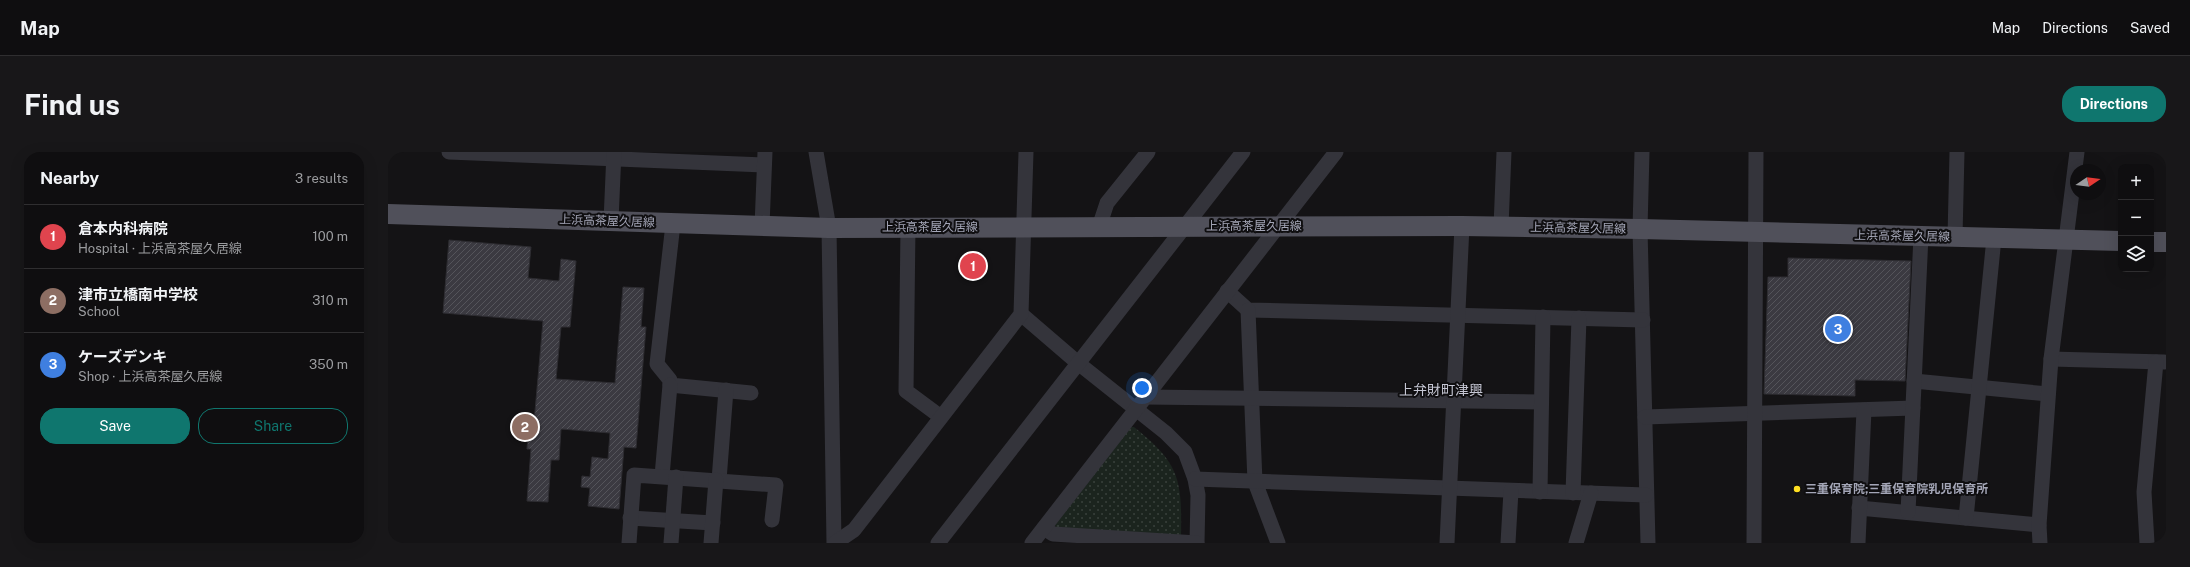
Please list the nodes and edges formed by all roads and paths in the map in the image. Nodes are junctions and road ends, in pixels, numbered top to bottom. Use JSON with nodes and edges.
{"nodes":[{"id":1,"x":449,"y":152,"type":"edge"},
{"id":2,"x":816,"y":152,"type":"edge"},
{"id":3,"x":1026,"y":152,"type":"edge"},
{"id":4,"x":1148,"y":152,"type":"edge"},
{"id":5,"x":1336,"y":152,"type":"edge"},
{"id":6,"x":1504,"y":152,"type":"edge"},
{"id":7,"x":1642,"y":152,"type":"edge"},
{"id":8,"x":1756,"y":152,"type":"edge"},
{"id":9,"x":1957,"y":152,"type":"edge"},
{"id":10,"x":2077,"y":152,"type":"edge"},
{"id":11,"x":1239,"y":153,"type":"edge"},
{"id":12,"x":614,"y":155,"type":"edge"},
{"id":13,"x":690,"y":157,"type":"edge"},
{"id":14,"x":765,"y":158,"type":"edge"},
{"id":15,"x":388,"y":214,"type":"edge"},
{"id":16,"x":611,"y":221,"type":"junction"},
{"id":17,"x":673,"y":224,"type":"junction"},
{"id":18,"x":762,"y":226,"type":"junction"},
{"id":19,"x":1023,"y":226,"type":"junction"},
{"id":20,"x":1277,"y":226,"type":"junction"},
{"id":21,"x":1462,"y":226,"type":"junction"},
{"id":22,"x":908,"y":227,"type":"junction"},
{"id":23,"x":1099,"y":227,"type":"junction"},
{"id":24,"x":1184,"y":227,"type":"junction"},
{"id":25,"x":1501,"y":227,"type":"junction"},
{"id":26,"x":829,"y":228,"type":"junction"},
{"id":27,"x":1640,"y":229,"type":"junction"},
{"id":28,"x":1756,"y":232,"type":"junction"},
{"id":29,"x":1921,"y":236,"type":"junction"},
{"id":30,"x":1955,"y":237,"type":"junction"},
{"id":31,"x":1994,"y":238,"type":"junction"},
{"id":32,"x":2067,"y":240,"type":"junction"},
{"id":33,"x":2118,"y":241,"type":"edge"},
{"id":34,"x":2154,"y":242,"type":"edge"},
{"id":35,"x":2166,"y":242,"type":"edge"},
{"id":36,"x":1227,"y":291,"type":"junction"},
{"id":37,"x":1248,"y":310,"type":"junction"},
{"id":38,"x":1021,"y":314,"type":"junction"},
{"id":39,"x":1458,"y":315,"type":"junction"},
{"id":40,"x":1543,"y":317,"type":"junction"},
{"id":41,"x":1579,"y":318,"type":"junction"},
{"id":42,"x":1642,"y":320,"type":"junction"},
{"id":43,"x":2052,"y":360,"type":"junction"},
{"id":44,"x":2161,"y":362,"type":"edge"},
{"id":45,"x":1078,"y":363,"type":"junction"},
{"id":46,"x":1914,"y":381,"type":"junction"},
{"id":47,"x":670,"y":384,"type":"junction"},
{"id":48,"x":1979,"y":387,"type":"junction"},
{"id":49,"x":726,"y":390,"type":"junction"},
{"id":50,"x":751,"y":393,"type":"dead end"},
{"id":51,"x":2048,"y":394,"type":"junction"},
{"id":52,"x":1145,"y":396,"type":"junction"},
{"id":53,"x":1251,"y":399,"type":"junction"},
{"id":54,"x":1454,"y":401,"type":"junction"},
{"id":55,"x":1541,"y":402,"type":"junction"},
{"id":56,"x":1913,"y":408,"type":"junction"},
{"id":57,"x":1136,"y":409,"type":"junction"},
{"id":58,"x":1864,"y":410,"type":"junction"},
{"id":59,"x":1754,"y":414,"type":"junction"},
{"id":60,"x":941,"y":417,"type":"junction"},
{"id":61,"x":1645,"y":417,"type":"junction"},
{"id":62,"x":669,"y":476,"type":"junction"},
{"id":63,"x":1195,"y":479,"type":"junction"},
{"id":64,"x":718,"y":480,"type":"junction"},
{"id":65,"x":1255,"y":482,"type":"junction"},
{"id":66,"x":1450,"y":489,"type":"junction"},
{"id":67,"x":1511,"y":491,"type":"junction"},
{"id":68,"x":1540,"y":492,"type":"junction"},
{"id":69,"x":1573,"y":492,"type":"junction"},
{"id":70,"x":1591,"y":493,"type":"junction"},
{"id":71,"x":1646,"y":495,"type":"junction"},
{"id":72,"x":1859,"y":508,"type":"junction"},
{"id":73,"x":1908,"y":512,"type":"junction"},
{"id":74,"x":630,"y":518,"type":"junction"},
{"id":75,"x":1966,"y":518,"type":"junction"},
{"id":76,"x":772,"y":520,"type":"dead end"},
{"id":77,"x":673,"y":521,"type":"junction"},
{"id":78,"x":713,"y":523,"type":"junction"},
{"id":79,"x":2039,"y":525,"type":"junction"},
{"id":80,"x":1044,"y":528,"type":"junction"},
{"id":81,"x":628,"y":543,"type":"edge"},
{"id":82,"x":671,"y":543,"type":"edge"},
{"id":83,"x":711,"y":543,"type":"edge"},
{"id":84,"x":834,"y":543,"type":"edge"},
{"id":85,"x":938,"y":543,"type":"edge"},
{"id":86,"x":1032,"y":543,"type":"edge"},
{"id":87,"x":1197,"y":543,"type":"edge"},
{"id":88,"x":1278,"y":543,"type":"edge"},
{"id":89,"x":1447,"y":543,"type":"edge"},
{"id":90,"x":1508,"y":543,"type":"edge"},
{"id":91,"x":1576,"y":543,"type":"edge"},
{"id":92,"x":1648,"y":543,"type":"edge"},
{"id":93,"x":1754,"y":543,"type":"edge"},
{"id":94,"x":1858,"y":543,"type":"edge"},
{"id":95,"x":2040,"y":543,"type":"edge"},
{"id":96,"x":2147,"y":543,"type":"edge"}],
"edges":[{"from":1,"to":12,"type":"street"},
{"from":2,"to":26,"type":"street"},
{"from":3,"to":19,"type":"street"},
{"from":4,"to":23,"type":"street"},
{"from":5,"to":20,"type":"street"},
{"from":6,"to":25,"type":"street"},
{"from":7,"to":27,"type":"street"},
{"from":8,"to":28,"type":"street"},
{"from":9,"to":30,"type":"street"},
{"from":10,"to":32,"type":"street"},
{"from":11,"to":24,"type":"street"},
{"from":12,"to":13,"type":"street"},
{"from":12,"to":16,"type":"street"},
{"from":13,"to":14,"type":"street"},
{"from":14,"to":18,"type":"street"},
{"from":15,"to":16,"type":"main road","name":"上浜高茶屋久居線"},
{"from":16,"to":17,"type":"main road","name":"上浜高茶屋久居線"},
{"from":17,"to":18,"type":"main road","name":"上浜高茶屋久居線"},
{"from":17,"to":47,"type":"street"},
{"from":18,"to":26,"type":"main road","name":"上浜高茶屋久居線"},
{"from":19,"to":22,"type":"main road","name":"上浜高茶屋久居線"},
{"from":19,"to":23,"type":"main road","name":"上浜高茶屋久居線"},
{"from":19,"to":38,"type":"street"},
{"from":20,"to":21,"type":"main road","name":"上浜高茶屋久居線"},
{"from":20,"to":24,"type":"main road","name":"上浜高茶屋久居線"},
{"from":20,"to":36,"type":"street"},
{"from":21,"to":25,"type":"main road","name":"上浜高茶屋久居線"},
{"from":21,"to":39,"type":"street"},
{"from":22,"to":26,"type":"main road","name":"上浜高茶屋久居線"},
{"from":22,"to":60,"type":"street"},
{"from":23,"to":24,"type":"main road","name":"上浜高茶屋久居線"},
{"from":24,"to":45,"type":"street"},
{"from":25,"to":27,"type":"main road","name":"上浜高茶屋久居線"},
{"from":26,"to":84,"type":"street"},
{"from":27,"to":28,"type":"main road","name":"上浜高茶屋久居線"},
{"from":27,"to":42,"type":"street"},
{"from":28,"to":29,"type":"main road","name":"上浜高茶屋久居線"},
{"from":28,"to":59,"type":"street"},
{"from":29,"to":30,"type":"main road","name":"上浜高茶屋久居線"},
{"from":29,"to":46,"type":"street"},
{"from":30,"to":31,"type":"main road","name":"上浜高茶屋久居線"},
{"from":31,"to":32,"type":"main road","name":"上浜高茶屋久居線"},
{"from":31,"to":48,"type":"street"},
{"from":32,"to":33,"type":"main road","name":"上浜高茶屋久居線"},
{"from":32,"to":43,"type":"street"},
{"from":34,"to":35,"type":"main road"},
{"from":36,"to":37,"type":"street"},
{"from":36,"to":52,"type":"street"},
{"from":37,"to":39,"type":"street"},
{"from":37,"to":53,"type":"street"},
{"from":38,"to":45,"type":"street"},
{"from":38,"to":60,"type":"street"},
{"from":39,"to":40,"type":"street"},
{"from":39,"to":54,"type":"street"},
{"from":40,"to":41,"type":"street"},
{"from":40,"to":55,"type":"street"},
{"from":41,"to":42,"type":"street"},
{"from":41,"to":69,"type":"street"},
{"from":42,"to":61,"type":"street"},
{"from":43,"to":44,"type":"street"},
{"from":43,"to":51,"type":"street"},
{"from":44,"to":96,"type":"street"},
{"from":45,"to":57,"type":"street"},
{"from":45,"to":85,"type":"street"},
{"from":46,"to":48,"type":"street"},
{"from":46,"to":56,"type":"street"},
{"from":47,"to":49,"type":"street"},
{"from":47,"to":62,"type":"street"},
{"from":48,"to":51,"type":"street"},
{"from":48,"to":75,"type":"street"},
{"from":49,"to":50,"type":"street"},
{"from":49,"to":64,"type":"street"},
{"from":51,"to":79,"type":"street"},
{"from":52,"to":53,"type":"street"},
{"from":52,"to":57,"type":"street"},
{"from":53,"to":54,"type":"street"},
{"from":53,"to":65,"type":"street"},
{"from":54,"to":55,"type":"street"},
{"from":54,"to":66,"type":"street"},
{"from":55,"to":68,"type":"street"},
{"from":56,"to":58,"type":"street"},
{"from":56,"to":73,"type":"street"},
{"from":57,"to":63,"type":"street"},
{"from":57,"to":80,"type":"street"},
{"from":58,"to":59,"type":"street"},
{"from":58,"to":72,"type":"street"},
{"from":59,"to":61,"type":"street"},
{"from":59,"to":93,"type":"street"},
{"from":60,"to":84,"type":"street"},
{"from":61,"to":71,"type":"street"},
{"from":62,"to":64,"type":"street"},
{"from":62,"to":74,"type":"street"},
{"from":62,"to":77,"type":"street"},
{"from":63,"to":65,"type":"street"},
{"from":63,"to":87,"type":"street"},
{"from":64,"to":76,"type":"street"},
{"from":64,"to":78,"type":"street"},
{"from":65,"to":66,"type":"street"},
{"from":65,"to":88,"type":"street"},
{"from":66,"to":67,"type":"street"},
{"from":66,"to":89,"type":"street"},
{"from":67,"to":68,"type":"street"},
{"from":67,"to":90,"type":"street"},
{"from":68,"to":69,"type":"street"},
{"from":69,"to":70,"type":"street"},
{"from":70,"to":71,"type":"street"},
{"from":70,"to":91,"type":"street"},
{"from":71,"to":92,"type":"street"},
{"from":72,"to":73,"type":"street"},
{"from":72,"to":94,"type":"street"},
{"from":73,"to":75,"type":"street"},
{"from":74,"to":77,"type":"street"},
{"from":74,"to":81,"type":"street"},
{"from":75,"to":79,"type":"street"},
{"from":77,"to":78,"type":"street"},
{"from":77,"to":82,"type":"street"},
{"from":78,"to":83,"type":"street"},
{"from":79,"to":95,"type":"street"},
{"from":80,"to":86,"type":"street"},
{"from":80,"to":87,"type":"street"}]}
